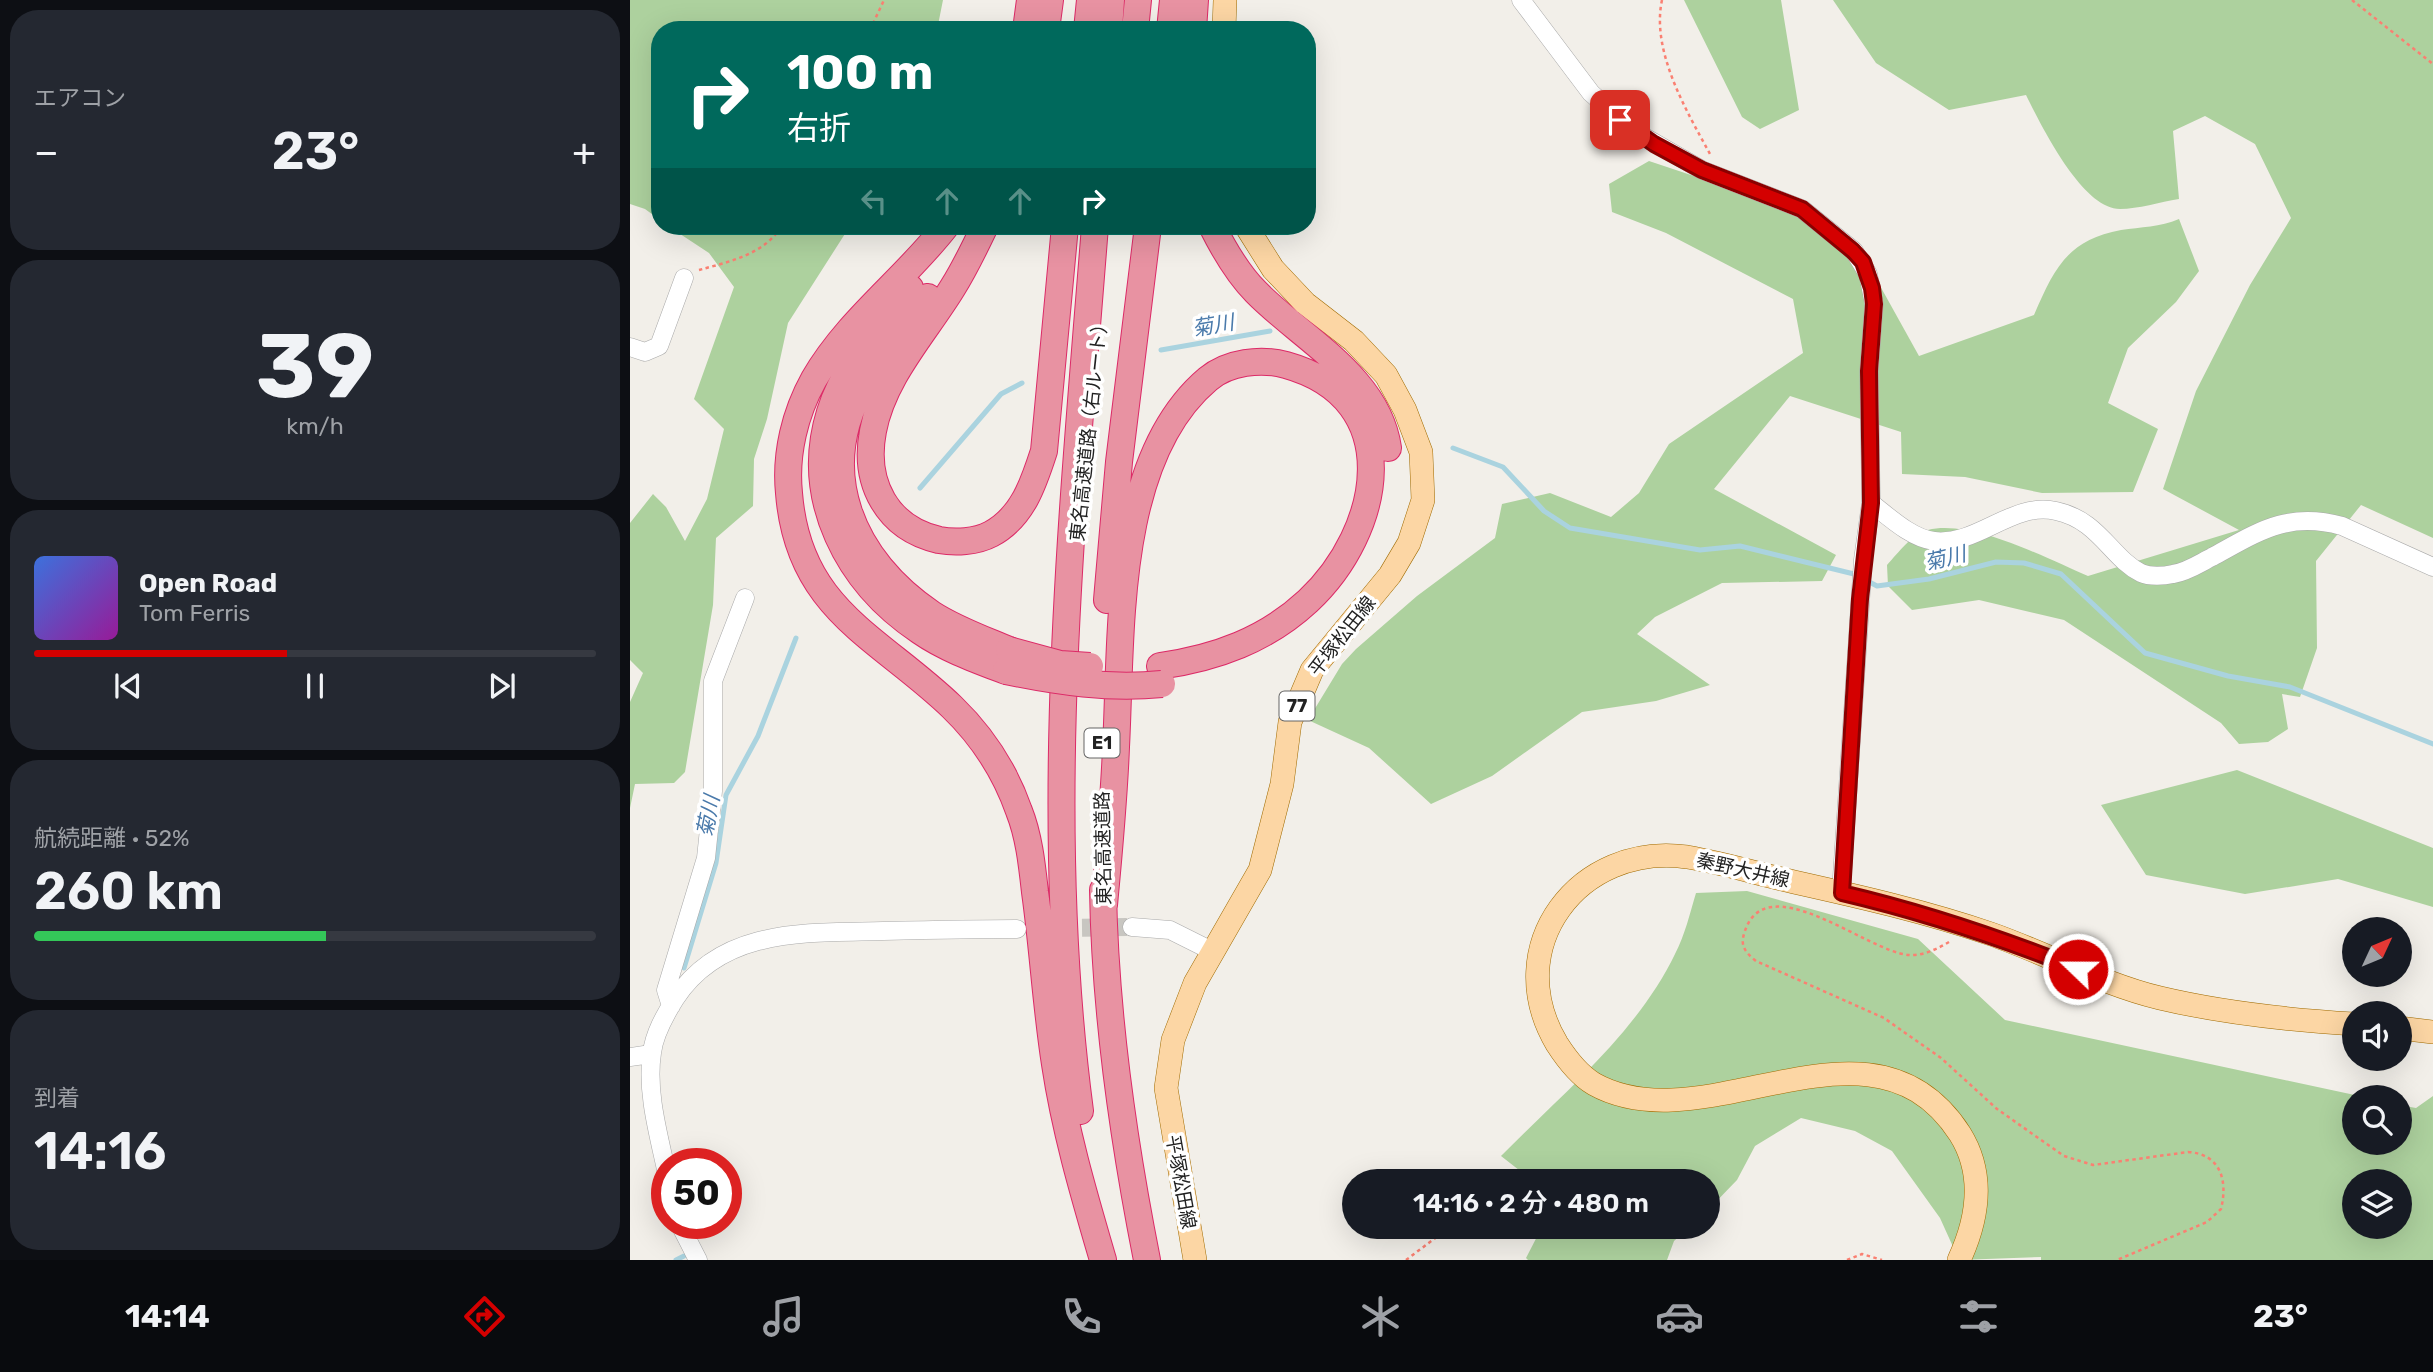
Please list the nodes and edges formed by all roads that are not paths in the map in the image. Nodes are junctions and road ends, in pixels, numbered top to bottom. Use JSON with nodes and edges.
{"nodes":[{"id":1,"x":1030,"y":0,"type":"edge"},
{"id":2,"x":1049,"y":0,"type":"edge"},
{"id":3,"x":1090,"y":0,"type":"edge"},
{"id":4,"x":1111,"y":0,"type":"edge"},
{"id":5,"x":1138,"y":0,"type":"edge"},
{"id":6,"x":1173,"y":0,"type":"edge"},
{"id":7,"x":1195,"y":0,"type":"edge"},
{"id":8,"x":1225,"y":0,"type":"edge"},
{"id":9,"x":1521,"y":0,"type":"edge"},
{"id":10,"x":1027,"y":21,"type":"edge"},
{"id":11,"x":1047,"y":21,"type":"edge"},
{"id":12,"x":1088,"y":21,"type":"edge"},
{"id":13,"x":1110,"y":21,"type":"edge"},
{"id":14,"x":1136,"y":21,"type":"edge"},
{"id":15,"x":1171,"y":21,"type":"edge"},
{"id":16,"x":1194,"y":21,"type":"edge"},
{"id":17,"x":1224,"y":21,"type":"edge"},
{"id":18,"x":939,"y":235,"type":"edge"},
{"id":19,"x":943,"y":235,"type":"edge"},
{"id":20,"x":969,"y":235,"type":"edge"},
{"id":21,"x":980,"y":235,"type":"edge"},
{"id":22,"x":1064,"y":235,"type":"edge"},
{"id":23,"x":1094,"y":235,"type":"edge"},
{"id":24,"x":1112,"y":235,"type":"edge"},
{"id":25,"x":1146,"y":235,"type":"edge"},
{"id":26,"x":1216,"y":235,"type":"edge"},
{"id":27,"x":1252,"y":235,"type":"edge"},
{"id":28,"x":684,"y":278,"type":"road end"},
{"id":29,"x":630,"y":347,"type":"edge"},
{"id":30,"x":1871,"y":503,"type":"junction"},
{"id":31,"x":2433,"y":567,"type":"edge"},
{"id":32,"x":745,"y":598,"type":"dead end"},
{"id":33,"x":1067,"y":631,"type":"junction"},
{"id":34,"x":1008,"y":660,"type":"junction"},
{"id":35,"x":1161,"y":675,"type":"junction"},
{"id":36,"x":1842,"y":893,"type":"junction"},
{"id":37,"x":1104,"y":905,"type":"junction"},
{"id":38,"x":1132,"y":927,"type":"tunnel mouth"},
{"id":39,"x":1017,"y":929,"type":"dead end"},
{"id":40,"x":1212,"y":951,"type":"junction"},
{"id":41,"x":671,"y":1006,"type":"junction"},
{"id":42,"x":2342,"y":1023,"type":"edge"},
{"id":43,"x":2412,"y":1030,"type":"edge"},
{"id":44,"x":2433,"y":1032,"type":"edge"},
{"id":45,"x":651,"y":1054,"type":"junction"},
{"id":46,"x":630,"y":1058,"type":"edge"},
{"id":47,"x":662,"y":1148,"type":"edge"},
{"id":48,"x":687,"y":1239,"type":"edge"},
{"id":49,"x":698,"y":1260,"type":"edge"},
{"id":50,"x":1103,"y":1260,"type":"edge"},
{"id":51,"x":1147,"y":1260,"type":"edge"},
{"id":52,"x":1195,"y":1260,"type":"edge"},
{"id":53,"x":1959,"y":1260,"type":"edge"}],
"edges":[{"from":1,"to":10,"type":"highway"},
{"from":2,"to":11,"type":"highway"},
{"from":3,"to":12,"type":"highway"},
{"from":4,"to":13,"type":"highway"},
{"from":5,"to":14,"type":"highway"},
{"from":6,"to":15,"type":"highway"},
{"from":7,"to":16,"type":"highway"},
{"from":8,"to":17,"type":"main road"},
{"from":9,"to":30,"type":"street"},
{"from":18,"to":50,"type":"highway"},
{"from":19,"to":34,"type":"highway"},
{"from":20,"to":34,"type":"highway"},
{"from":21,"to":22,"type":"highway"},
{"from":23,"to":33,"type":"highway","number":"E1"},
{"from":24,"to":33,"type":"highway","name":"東名高速道路（右ルート）","number":"E1"},
{"from":25,"to":37,"type":"highway","name":"東名高速道路","number":"E1"},
{"from":26,"to":35,"type":"highway"},
{"from":27,"to":40,"type":"main road","name":"平塚松田線","number":"77"},
{"from":28,"to":29,"type":"street"},
{"from":30,"to":31,"type":"street"},
{"from":30,"to":36,"type":"street"},
{"from":32,"to":41,"type":"street"},
{"from":33,"to":50,"type":"highway","name":"東名高速道路","number":"E1"},
{"from":34,"to":35,"type":"highway","bridge":true},
{"from":35,"to":37,"type":"highway"},
{"from":36,"to":42,"type":"main road","name":"秦野大井線"},
{"from":36,"to":53,"type":"main road","name":"秦野大井線"},
{"from":37,"to":51,"type":"highway","name":"東名高速道路","number":"E1"},
{"from":38,"to":40,"type":"street"},
{"from":39,"to":41,"type":"street"},
{"from":40,"to":52,"type":"main road","name":"平塚松田線","number":"77"},
{"from":41,"to":45,"type":"street"},
{"from":43,"to":44,"type":"main road"},
{"from":45,"to":46,"type":"street"},
{"from":45,"to":47,"type":"street"},
{"from":48,"to":49,"type":"street"}]}
